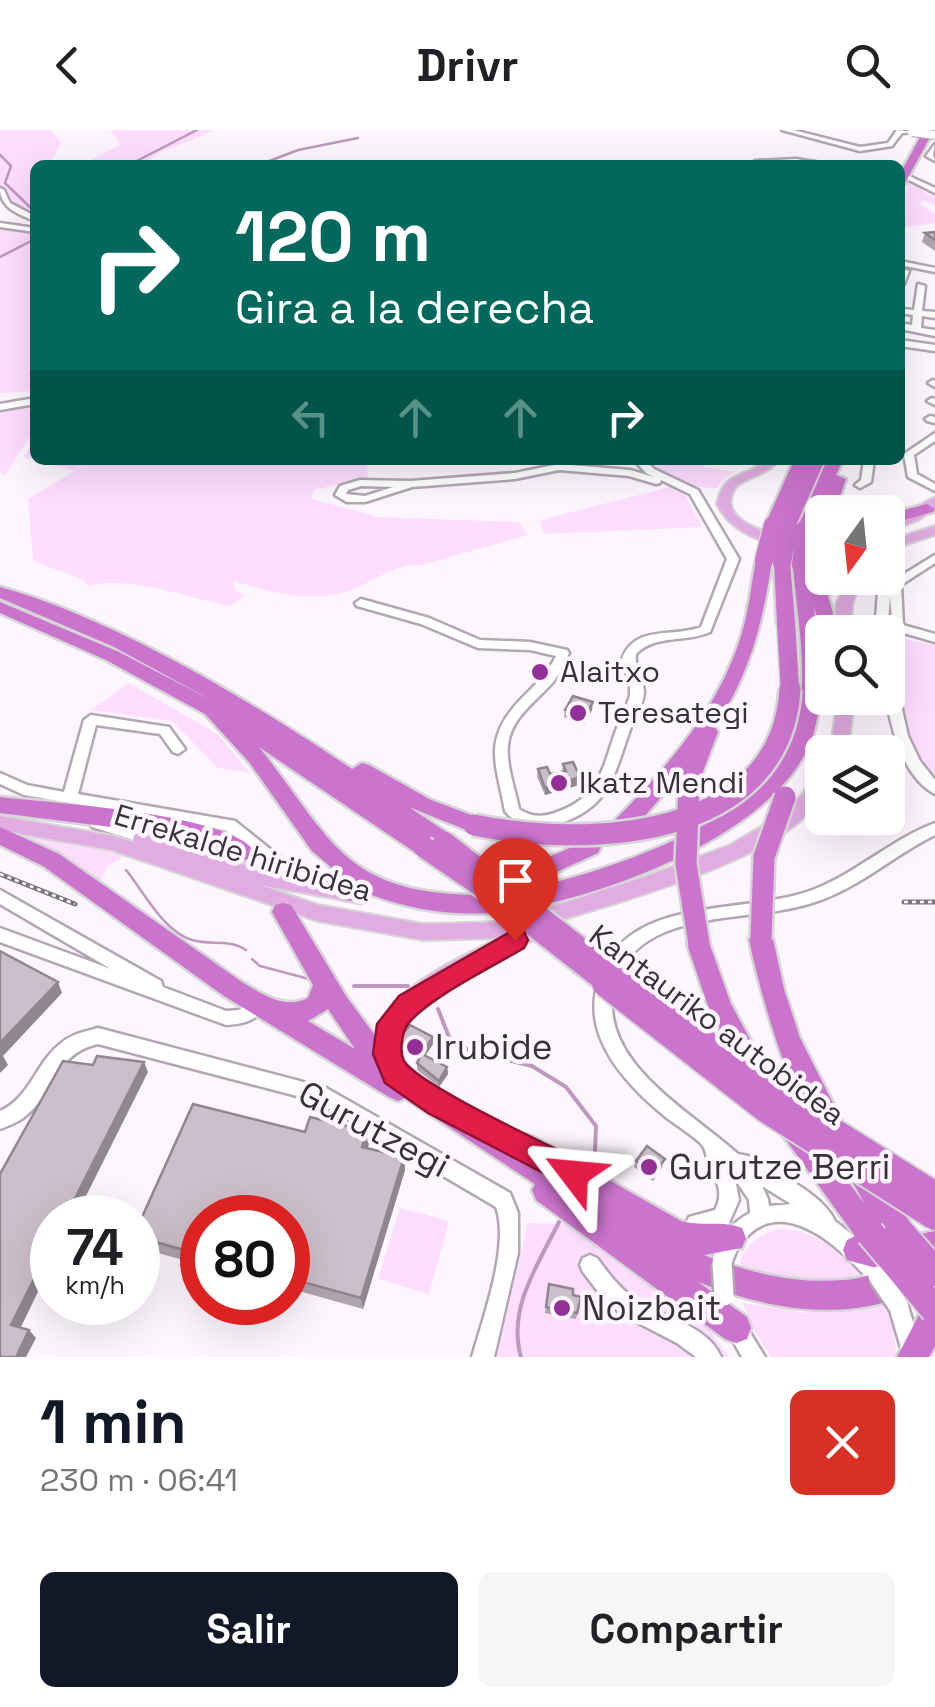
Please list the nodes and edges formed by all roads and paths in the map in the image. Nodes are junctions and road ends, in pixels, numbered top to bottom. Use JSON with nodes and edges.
{"nodes":[{"id":1,"x":785,"y":130,"type":"edge"},
{"id":2,"x":898,"y":130,"type":"edge"},
{"id":3,"x":929,"y":130,"type":"edge"},
{"id":4,"x":916,"y":131,"type":"edge"},
{"id":5,"x":935,"y":135,"type":"edge"},
{"id":6,"x":935,"y":147,"type":"edge"},
{"id":7,"x":935,"y":159,"type":"edge"},
{"id":8,"x":901,"y":160,"type":"edge"},
{"id":9,"x":905,"y":181,"type":"edge"},
{"id":10,"x":935,"y":181,"type":"edge"},
{"id":11,"x":922,"y":182,"type":"junction"},
{"id":12,"x":0,"y":190,"type":"edge"},
{"id":13,"x":935,"y":190,"type":"edge"},
{"id":14,"x":30,"y":216,"type":"edge"},
{"id":15,"x":0,"y":225,"type":"edge"},
{"id":16,"x":30,"y":229,"type":"edge"},
{"id":17,"x":935,"y":271,"type":"edge"},
{"id":18,"x":912,"y":272,"type":"edge"},
{"id":19,"x":925,"y":309,"type":"edge"},
{"id":20,"x":935,"y":333,"type":"edge"},
{"id":21,"x":905,"y":345,"type":"edge"},
{"id":22,"x":935,"y":348,"type":"edge"},
{"id":23,"x":30,"y":402,"type":"edge"},
{"id":24,"x":0,"y":407,"type":"edge"},
{"id":25,"x":935,"y":436,"type":"edge"},
{"id":26,"x":905,"y":444,"type":"edge"},
{"id":27,"x":909,"y":454,"type":"junction"},
{"id":28,"x":644,"y":465,"type":"edge"},
{"id":29,"x":767,"y":465,"type":"edge"},
{"id":30,"x":797,"y":465,"type":"edge"},
{"id":31,"x":815,"y":465,"type":"edge"},
{"id":32,"x":836,"y":465,"type":"edge"},
{"id":33,"x":838,"y":465,"type":"edge"},
{"id":34,"x":868,"y":465,"type":"edge"},
{"id":35,"x":672,"y":482,"type":"junction"},
{"id":36,"x":410,"y":484,"type":"junction"},
{"id":37,"x":860,"y":485,"type":"dead end"},
{"id":38,"x":935,"y":488,"type":"edge"},
{"id":39,"x":832,"y":495,"type":"edge"},
{"id":40,"x":931,"y":505,"type":"edge"},
{"id":41,"x":905,"y":517,"type":"edge"},
{"id":42,"x":905,"y":526,"type":"edge"},
{"id":43,"x":794,"y":528,"type":"junction"},
{"id":44,"x":935,"y":529,"type":"edge"},
{"id":45,"x":905,"y":540,"type":"edge"},
{"id":46,"x":805,"y":544,"type":"edge"},
{"id":47,"x":935,"y":558,"type":"edge"},
{"id":48,"x":773,"y":562,"type":"junction"},
{"id":49,"x":805,"y":563,"type":"edge"},
{"id":50,"x":905,"y":573,"type":"edge"},
{"id":51,"x":805,"y":577,"type":"edge"},
{"id":52,"x":0,"y":592,"type":"edge"},
{"id":53,"x":803,"y":600,"type":"junction"},
{"id":54,"x":361,"y":604,"type":"dead end"},
{"id":55,"x":0,"y":607,"type":"edge"},
{"id":56,"x":905,"y":629,"type":"edge"},
{"id":57,"x":935,"y":638,"type":"edge"},
{"id":58,"x":210,"y":706,"type":"junction"},
{"id":59,"x":713,"y":711,"type":"junction"},
{"id":60,"x":895,"y":715,"type":"edge"},
{"id":61,"x":276,"y":727,"type":"junction"},
{"id":62,"x":178,"y":749,"type":"dead end"},
{"id":63,"x":0,"y":778,"type":"edge"},
{"id":64,"x":935,"y":789,"type":"edge"},
{"id":65,"x":70,"y":798,"type":"junction"},
{"id":66,"x":805,"y":800,"type":"edge"},
{"id":67,"x":0,"y":810,"type":"edge"},
{"id":68,"x":106,"y":810,"type":"junction"},
{"id":69,"x":0,"y":824,"type":"edge"},
{"id":70,"x":624,"y":825,"type":"dead end"},
{"id":71,"x":935,"y":830,"type":"edge"},
{"id":72,"x":0,"y":835,"type":"edge"},
{"id":73,"x":243,"y":842,"type":"joint"},
{"id":74,"x":434,"y":845,"type":"junction"},
{"id":75,"x":590,"y":847,"type":"dead end"},
{"id":76,"x":641,"y":886,"type":"junction"},
{"id":77,"x":355,"y":893,"type":"joint"},
{"id":78,"x":423,"y":894,"type":"dead end"},
{"id":79,"x":0,"y":896,"type":"edge"},
{"id":80,"x":282,"y":912,"type":"tunnel mouth"},
{"id":81,"x":0,"y":935,"type":"edge"},
{"id":82,"x":326,"y":980,"type":"junction"},
{"id":83,"x":166,"y":997,"type":"junction"},
{"id":84,"x":258,"y":1004,"type":"junction"},
{"id":85,"x":400,"y":1083,"type":"junction"},
{"id":86,"x":438,"y":1104,"type":"junction"},
{"id":87,"x":0,"y":1120,"type":"edge"},
{"id":88,"x":473,"y":1128,"type":"junction"},
{"id":89,"x":710,"y":1143,"type":"junction"},
{"id":90,"x":604,"y":1190,"type":"junction"},
{"id":91,"x":935,"y":1196,"type":"edge"},
{"id":92,"x":935,"y":1216,"type":"edge"},
{"id":93,"x":760,"y":1218,"type":"junction"},
{"id":94,"x":832,"y":1230,"type":"junction"},
{"id":95,"x":876,"y":1238,"type":"junction"},
{"id":96,"x":935,"y":1245,"type":"edge"},
{"id":97,"x":727,"y":1250,"type":"junction"},
{"id":98,"x":590,"y":1266,"type":"dead end"},
{"id":99,"x":935,"y":1272,"type":"edge"},
{"id":100,"x":935,"y":1313,"type":"edge"},
{"id":101,"x":736,"y":1328,"type":"junction"},
{"id":102,"x":483,"y":1357,"type":"edge"},
{"id":103,"x":710,"y":1357,"type":"edge"},
{"id":104,"x":754,"y":1357,"type":"edge"},
{"id":105,"x":912,"y":1357,"type":"edge"}],
"edges":[{"from":1,"to":2,"type":"street"},
{"from":2,"to":4,"type":"street"},
{"from":3,"to":9,"type":"highway"},
{"from":4,"to":5,"type":"street","bridge":true},
{"from":4,"to":8,"type":"highway"},
{"from":6,"to":7,"type":"street"},
{"from":9,"to":11,"type":"street"},
{"from":10,"to":11,"type":"street"},
{"from":11,"to":13,"type":"street"},
{"from":12,"to":14,"type":"street"},
{"from":15,"to":16,"type":"street"},
{"from":17,"to":18,"type":"street"},
{"from":18,"to":19,"type":"street"},
{"from":19,"to":20,"type":"street"},
{"from":21,"to":22,"type":"street"},
{"from":23,"to":24,"type":"street"},
{"from":25,"to":27,"type":"street"},
{"from":26,"to":27,"type":"street"},
{"from":27,"to":38,"type":"street"},
{"from":28,"to":35,"type":"street"},
{"from":29,"to":46,"type":"main road"},
{"from":30,"to":43,"type":"highway"},
{"from":31,"to":43,"type":"highway"},
{"from":32,"to":43,"type":"highway"},
{"from":33,"to":39,"type":"highway"},
{"from":34,"to":37,"type":"street"},
{"from":35,"to":36,"type":"street"},
{"from":35,"to":54,"type":"street"},
{"from":36,"to":36,"type":"street"},
{"from":40,"to":41,"type":"highway"},
{"from":42,"to":44,"type":"main road"},
{"from":43,"to":48,"type":"highway","bridge":true},
{"from":43,"to":49,"type":"highway"},
{"from":44,"to":45,"type":"main road"},
{"from":47,"to":50,"type":"street"},
{"from":48,"to":59,"type":"highway"},
{"from":48,"to":61,"type":"highway","bridge":true},
{"from":51,"to":53,"type":"highway"},
{"from":52,"to":61,"type":"highway","name":"Kantauriko autobidea"},
{"from":53,"to":58,"type":"highway"},
{"from":53,"to":95,"type":"highway","bridge":true},
{"from":55,"to":58,"type":"highway","name":"Kantauriko autobidea"},
{"from":56,"to":57,"type":"street"},
{"from":58,"to":74,"type":"highway","name":"Kantauriko autobidea"},
{"from":59,"to":70,"type":"highway"},
{"from":59,"to":95,"type":"highway","bridge":true},
{"from":60,"to":64,"type":"street"},
{"from":61,"to":74,"type":"highway","name":"Kantauriko autobidea"},
{"from":62,"to":65,"type":"street"},
{"from":63,"to":65,"type":"street"},
{"from":65,"to":68,"type":"street"},
{"from":66,"to":76,"type":"main road"},
{"from":67,"to":68,"type":"highway"},
{"from":67,"to":77,"type":"main road","name":"Errekalde hiribidea"},
{"from":68,"to":73,"type":"highway"},
{"from":69,"to":76,"type":"main road","name":"Errekalde hiribidea"},
{"from":71,"to":89,"type":"street"},
{"from":72,"to":84,"type":"highway"},
{"from":73,"to":77,"type":"street"},
{"from":74,"to":91,"type":"highway","name":"Kantauriko autobidea","bridge":true},
{"from":74,"to":92,"type":"highway","name":"Kantauriko autobidea","bridge":true},
{"from":75,"to":78,"type":"highway"},
{"from":76,"to":85,"type":"main road"},
{"from":79,"to":83,"type":"street"},
{"from":80,"to":82,"type":"highway"},
{"from":81,"to":83,"type":"street"},
{"from":82,"to":84,"type":"highway"},
{"from":82,"to":85,"type":"highway"},
{"from":83,"to":84,"type":"street"},
{"from":84,"to":85,"type":"highway"},
{"from":85,"to":86,"type":"highway"},
{"from":85,"to":88,"type":"highway"},
{"from":85,"to":101,"type":"highway"},
{"from":86,"to":88,"type":"highway"},
{"from":86,"to":90,"type":"highway"},
{"from":87,"to":102,"type":"street","name":"Gurutzegi"},
{"from":88,"to":99,"type":"highway"},
{"from":89,"to":90,"type":"street"},
{"from":89,"to":93,"type":"street"},
{"from":89,"to":94,"type":"street"},
{"from":90,"to":97,"type":"highway"},
{"from":93,"to":94,"type":"street"},
{"from":93,"to":97,"type":"street"},
{"from":94,"to":95,"type":"street"},
{"from":95,"to":96,"type":"highway"},
{"from":95,"to":99,"type":"highway","bridge":true},
{"from":95,"to":100,"type":"highway","bridge":true},
{"from":95,"to":105,"type":"street","bridge":true},
{"from":97,"to":101,"type":"street","bridge":true},
{"from":98,"to":103,"type":"street"},
{"from":100,"to":105,"type":"highway"},
{"from":101,"to":104,"type":"street"}]}
